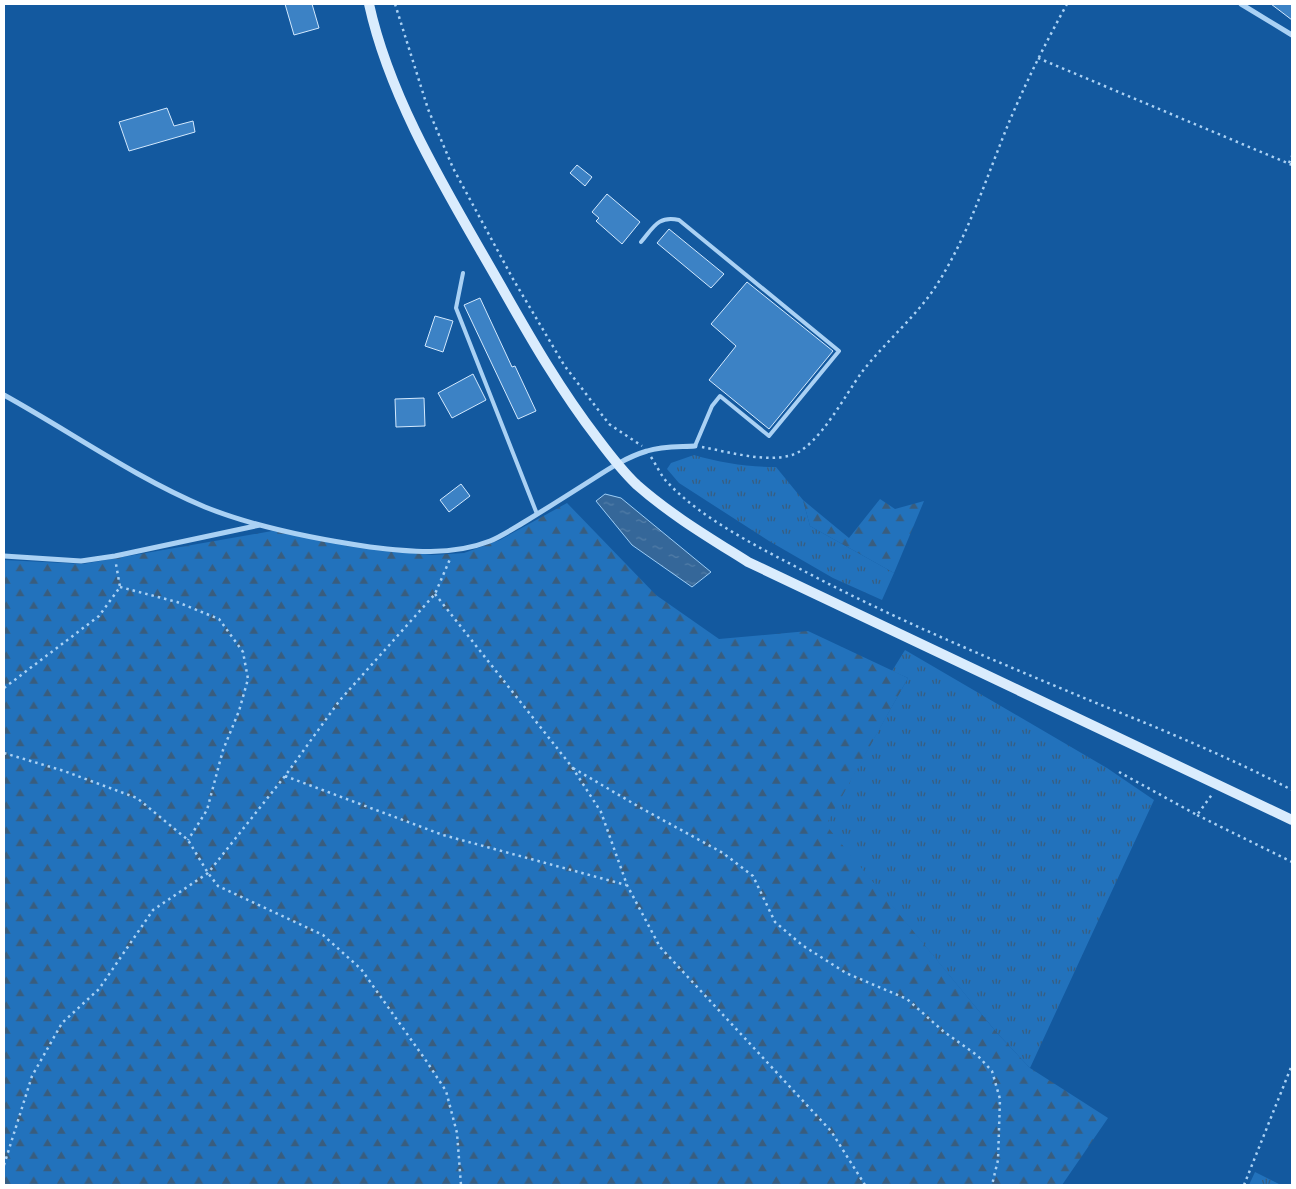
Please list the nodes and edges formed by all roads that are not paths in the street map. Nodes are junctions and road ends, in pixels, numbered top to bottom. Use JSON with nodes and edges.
{"nodes":[{"id":1,"x":369,"y":4,"type":"edge"},
{"id":2,"x":1241,"y":4,"type":"edge"},
{"id":3,"x":1292,"y":35,"type":"edge"},
{"id":4,"x":640,"y":242,"type":"dead end"},
{"id":5,"x":463,"y":273,"type":"dead end"},
{"id":6,"x":4,"y":395,"type":"edge"},
{"id":7,"x":695,"y":446,"type":"joint"},
{"id":8,"x":617,"y":463,"type":"junction"},
{"id":9,"x":537,"y":514,"type":"junction"},
{"id":10,"x":261,"y":525,"type":"junction"},
{"id":11,"x":4,"y":556,"type":"edge"},
{"id":12,"x":1292,"y":820,"type":"edge"}],
"edges":[{"from":1,"to":8,"type":"main road"},
{"from":2,"to":3,"type":"street"},
{"from":4,"to":7,"type":"lane"},
{"from":5,"to":9,"type":"lane"},
{"from":6,"to":10,"type":"street"},
{"from":7,"to":8,"type":"street"},
{"from":8,"to":9,"type":"street"},
{"from":8,"to":12,"type":"main road"},
{"from":9,"to":10,"type":"street"},
{"from":10,"to":11,"type":"street"}]}
